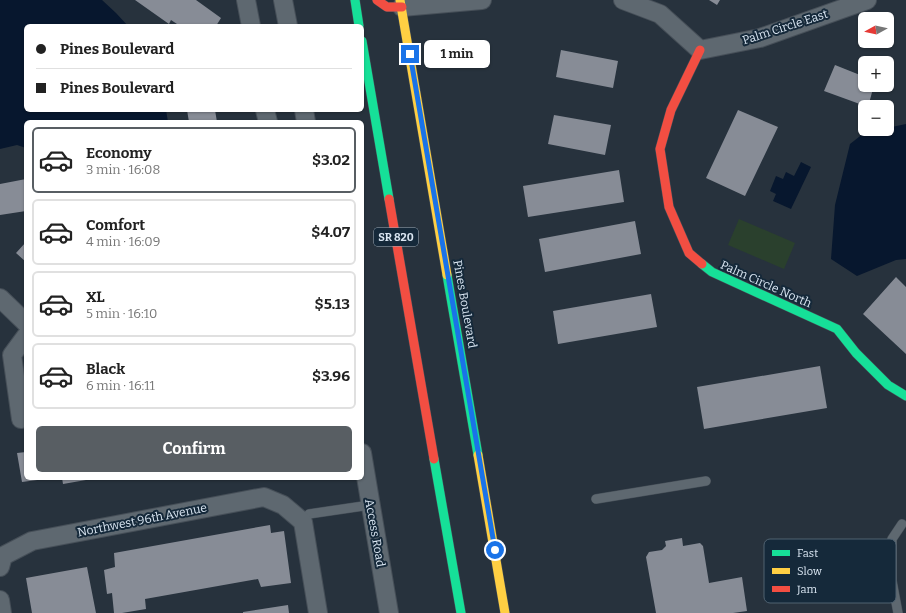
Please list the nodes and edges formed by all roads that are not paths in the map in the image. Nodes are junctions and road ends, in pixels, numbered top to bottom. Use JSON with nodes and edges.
{"nodes":[{"id":1,"x":246,"y":0,"type":"edge"},
{"id":2,"x":283,"y":0,"type":"edge"},
{"id":3,"x":355,"y":0,"type":"edge"},
{"id":4,"x":377,"y":0,"type":"edge"},
{"id":5,"x":482,"y":0,"type":"edge"},
{"id":6,"x":623,"y":0,"type":"edge"},
{"id":7,"x":867,"y":0,"type":"edge"},
{"id":8,"x":401,"y":4,"type":"edge"},
{"id":9,"x":251,"y":24,"type":"edge"},
{"id":10,"x":288,"y":24,"type":"edge"},
{"id":11,"x":359,"y":24,"type":"edge"},
{"id":12,"x":700,"y":50,"type":"junction"},
{"id":13,"x":364,"y":53,"type":"edge"},
{"id":14,"x":0,"y":298,"type":"edge"},
{"id":15,"x":24,"y":321,"type":"edge"},
{"id":16,"x":24,"y":339,"type":"edge"},
{"id":17,"x":906,"y":396,"type":"edge"},
{"id":18,"x":20,"y":419,"type":"dead end"},
{"id":19,"x":364,"y":466,"type":"edge"},
{"id":20,"x":706,"y":481,"type":"dead end"},
{"id":21,"x":596,"y":499,"type":"dead end"},
{"id":22,"x":370,"y":505,"type":"junction"},
{"id":23,"x":296,"y":512,"type":"junction"},
{"id":24,"x":902,"y":524,"type":"dead end"},
{"id":25,"x":892,"y":539,"type":"edge"},
{"id":26,"x":1,"y":561,"type":"edge"},
{"id":27,"x":0,"y":600,"type":"edge"},
{"id":28,"x":896,"y":602,"type":"edge"},
{"id":29,"x":2,"y":613,"type":"edge"},
{"id":30,"x":318,"y":613,"type":"edge"},
{"id":31,"x":389,"y":613,"type":"edge"},
{"id":32,"x":461,"y":613,"type":"edge"},
{"id":33,"x":505,"y":613,"type":"edge"},
{"id":34,"x":898,"y":613,"type":"edge"}],
"edges":[{"from":1,"to":9,"type":"street"},
{"from":2,"to":10,"type":"street"},
{"from":3,"to":11,"type":"main road"},
{"from":4,"to":8,"type":"main road"},
{"from":5,"to":8,"type":"street"},
{"from":6,"to":12,"type":"street"},
{"from":7,"to":12,"type":"street","name":"Palm Circle East"},
{"from":8,"to":33,"type":"main road","name":"Pines Boulevard"},
{"from":12,"to":17,"type":"main road","name":"Palm Circle North"},
{"from":13,"to":32,"type":"main road","number":"SR 820"},
{"from":14,"to":15,"type":"street"},
{"from":16,"to":18,"type":"street"},
{"from":19,"to":22,"type":"street","name":"Access Road"},
{"from":20,"to":21,"type":"lane"},
{"from":22,"to":23,"type":"lane"},
{"from":22,"to":31,"type":"street","name":"Access Road"},
{"from":23,"to":26,"type":"street","name":"Northwest 96th Avenue"},
{"from":23,"to":30,"type":"street"},
{"from":24,"to":25,"type":"lane"},
{"from":27,"to":29,"type":"street"},
{"from":28,"to":34,"type":"lane"}]}
